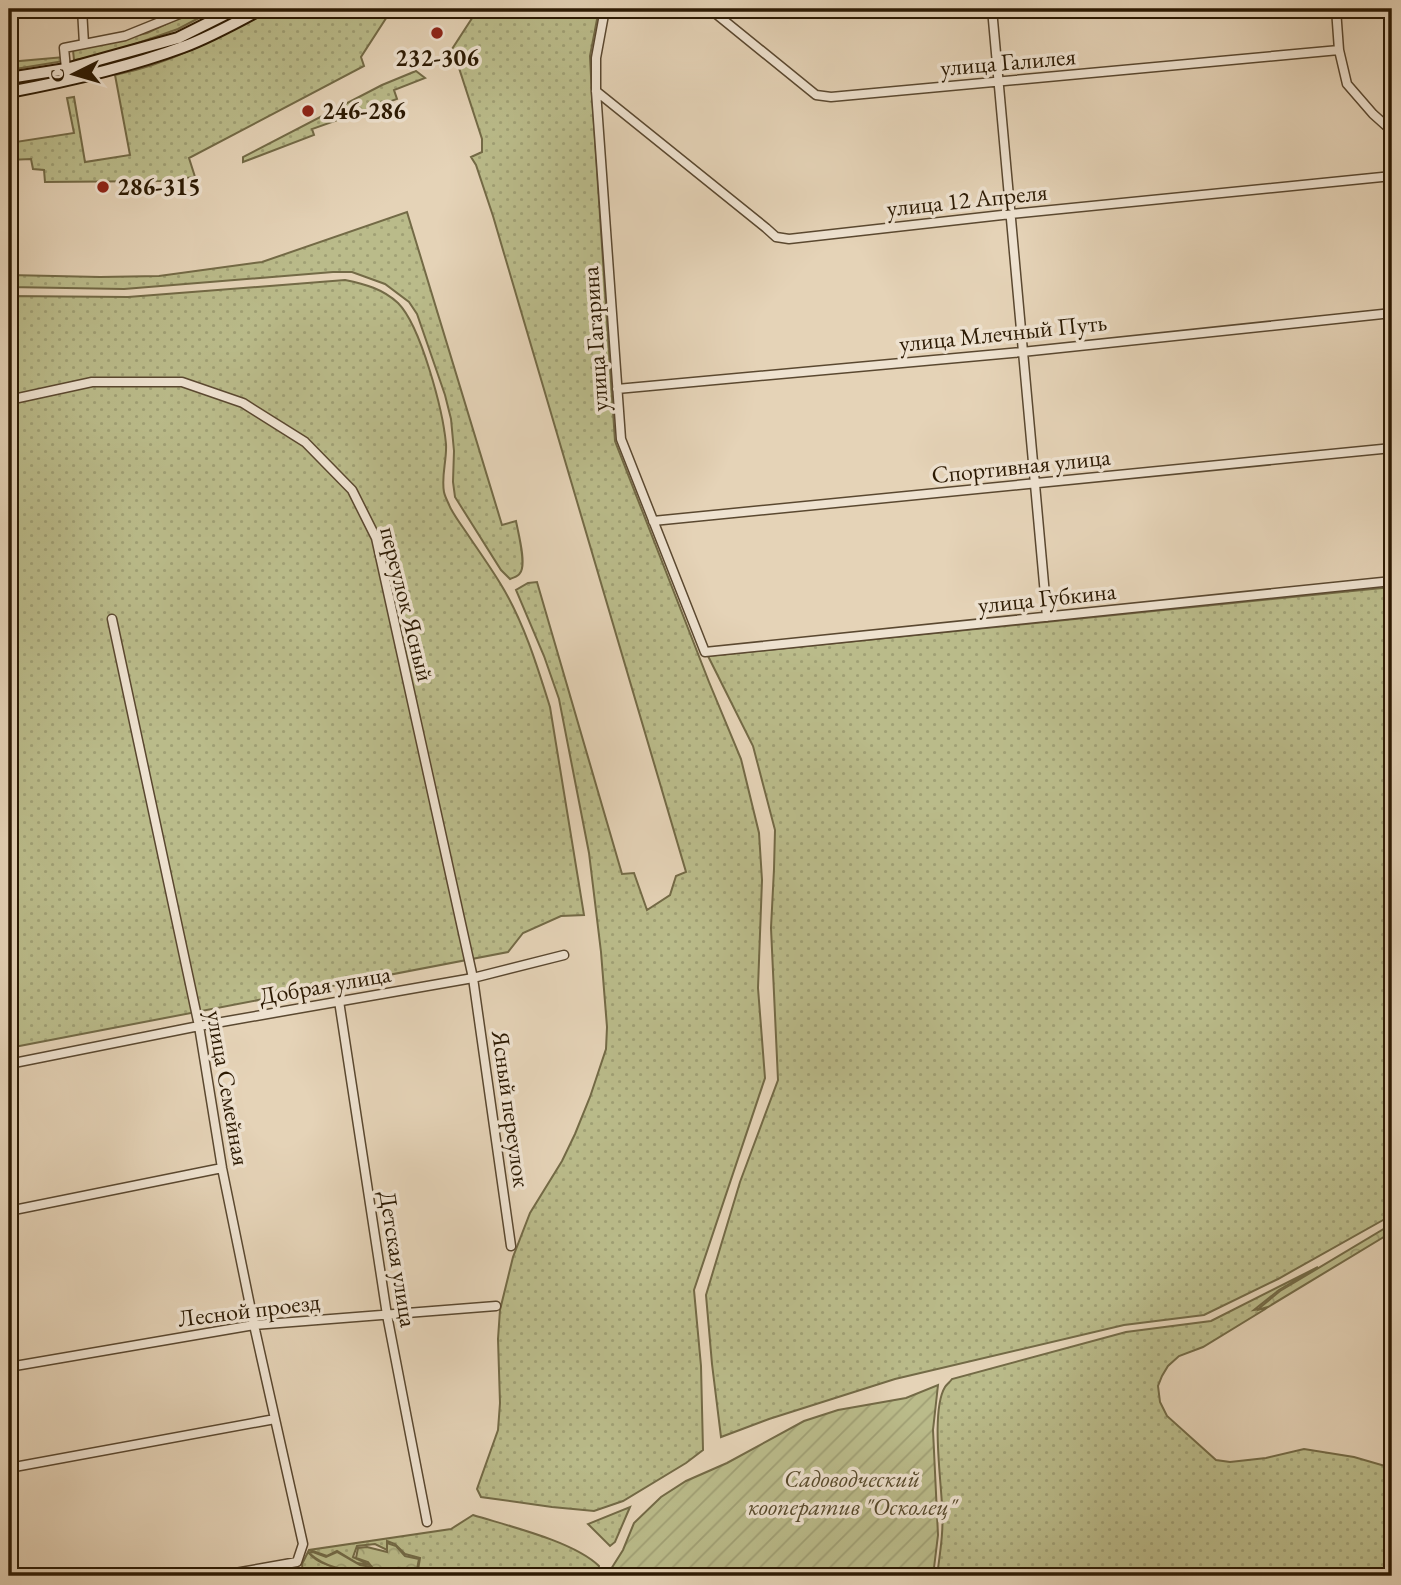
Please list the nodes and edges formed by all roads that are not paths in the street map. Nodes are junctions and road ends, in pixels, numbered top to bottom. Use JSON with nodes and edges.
{"nodes":[{"id":1,"x":82,"y":9,"type":"edge"},
{"id":2,"x":189,"y":9,"type":"edge"},
{"id":3,"x":236,"y":9,"type":"edge"},
{"id":4,"x":261,"y":9,"type":"edge"},
{"id":5,"x":605,"y":9,"type":"edge"},
{"id":6,"x":710,"y":9,"type":"edge"},
{"id":7,"x":992,"y":9,"type":"edge"},
{"id":8,"x":1336,"y":9,"type":"edge"},
{"id":9,"x":84,"y":44,"type":"junction"},
{"id":10,"x":1339,"y":50,"type":"junction"},
{"id":11,"x":66,"y":69,"type":"junction"},
{"id":12,"x":9,"y":78,"type":"edge"},
{"id":13,"x":1000,"y":82,"type":"junction"},
{"id":14,"x":596,"y":91,"type":"junction"},
{"id":15,"x":9,"y":92,"type":"edge"},
{"id":16,"x":1392,"y":131,"type":"edge"},
{"id":17,"x":1392,"y":176,"type":"edge"},
{"id":18,"x":1011,"y":214,"type":"junction"},
{"id":19,"x":1392,"y":313,"type":"edge"},
{"id":20,"x":1022,"y":352,"type":"junction"},
{"id":21,"x":617,"y":388,"type":"junction"},
{"id":22,"x":9,"y":400,"type":"edge"},
{"id":23,"x":1392,"y":448,"type":"edge"},
{"id":24,"x":1036,"y":484,"type":"junction"},
{"id":25,"x":653,"y":521,"type":"junction"},
{"id":26,"x":1392,"y":581,"type":"edge"},
{"id":27,"x":1047,"y":617,"type":"junction"},
{"id":28,"x":112,"y":619,"type":"dead end"},
{"id":29,"x":705,"y":652,"type":"joint"},
{"id":30,"x":564,"y":956,"type":"dead end"},
{"id":31,"x":473,"y":978,"type":"junction"},
{"id":32,"x":339,"y":1002,"type":"junction"},
{"id":33,"x":199,"y":1026,"type":"junction"},
{"id":34,"x":9,"y":1064,"type":"edge"},
{"id":35,"x":222,"y":1168,"type":"junction"},
{"id":36,"x":9,"y":1211,"type":"edge"},
{"id":37,"x":511,"y":1246,"type":"dead end"},
{"id":38,"x":496,"y":1306,"type":"dead end"},
{"id":39,"x":387,"y":1315,"type":"junction"},
{"id":40,"x":254,"y":1325,"type":"junction"},
{"id":41,"x":9,"y":1367,"type":"edge"},
{"id":42,"x":275,"y":1419,"type":"junction"},
{"id":43,"x":9,"y":1468,"type":"edge"},
{"id":44,"x":427,"y":1522,"type":"dead end"},
{"id":45,"x":218,"y":1576,"type":"edge"}],
"edges":[{"from":1,"to":9,"type":"street"},
{"from":2,"to":9,"type":"street"},
{"from":3,"to":11,"type":"main road"},
{"from":4,"to":15,"type":"main road"},
{"from":5,"to":14,"type":"street","name":"улица Гагарина"},
{"from":6,"to":13,"type":"street","name":"улица Галилея"},
{"from":7,"to":13,"type":"street"},
{"from":8,"to":10,"type":"street"},
{"from":9,"to":11,"type":"street"},
{"from":10,"to":13,"type":"street","name":"улица Галилея"},
{"from":10,"to":16,"type":"street"},
{"from":11,"to":12,"type":"main road"},
{"from":13,"to":18,"type":"street"},
{"from":14,"to":18,"type":"street","name":"улица 12 Апреля"},
{"from":14,"to":21,"type":"street","name":"улица Гагарина"},
{"from":17,"to":18,"type":"street","name":"улица 12 Апреля"},
{"from":18,"to":20,"type":"street"},
{"from":19,"to":20,"type":"street","name":"улица Млечный Путь"},
{"from":20,"to":21,"type":"street","name":"улица Млечный Путь"},
{"from":20,"to":24,"type":"street"},
{"from":21,"to":25,"type":"street","name":"улица Гагарина"},
{"from":22,"to":31,"type":"street","name":"переулок Ясный"},
{"from":23,"to":24,"type":"street","name":"Спортивная улица"},
{"from":24,"to":25,"type":"street","name":"Спортивная улица"},
{"from":24,"to":27,"type":"street"},
{"from":25,"to":29,"type":"street","name":"улица Гагарина"},
{"from":26,"to":27,"type":"street","name":"улица Губкина"},
{"from":27,"to":29,"type":"street","name":"улица Губкина"},
{"from":28,"to":33,"type":"street","name":"улица Семейная"},
{"from":30,"to":31,"type":"street","name":"Добрая улица"},
{"from":31,"to":32,"type":"street","name":"Добрая улица"},
{"from":31,"to":37,"type":"street","name":"Ясный переулок"},
{"from":32,"to":33,"type":"street","name":"Добрая улица"},
{"from":32,"to":39,"type":"street","name":"Детская улица"},
{"from":33,"to":34,"type":"street","name":"Добрая улица"},
{"from":33,"to":35,"type":"street","name":"улица Семейная"},
{"from":35,"to":36,"type":"street"},
{"from":35,"to":40,"type":"street","name":"улица Семейная"},
{"from":38,"to":39,"type":"street","name":"Лесной проезд"},
{"from":39,"to":40,"type":"street","name":"Лесной проезд"},
{"from":39,"to":44,"type":"street","name":"Детская улица"},
{"from":40,"to":41,"type":"street","name":"Лесной проезд"},
{"from":40,"to":42,"type":"street","name":"улица Семейная"},
{"from":42,"to":43,"type":"street"},
{"from":42,"to":45,"type":"street","name":"улица Семейная"}]}
